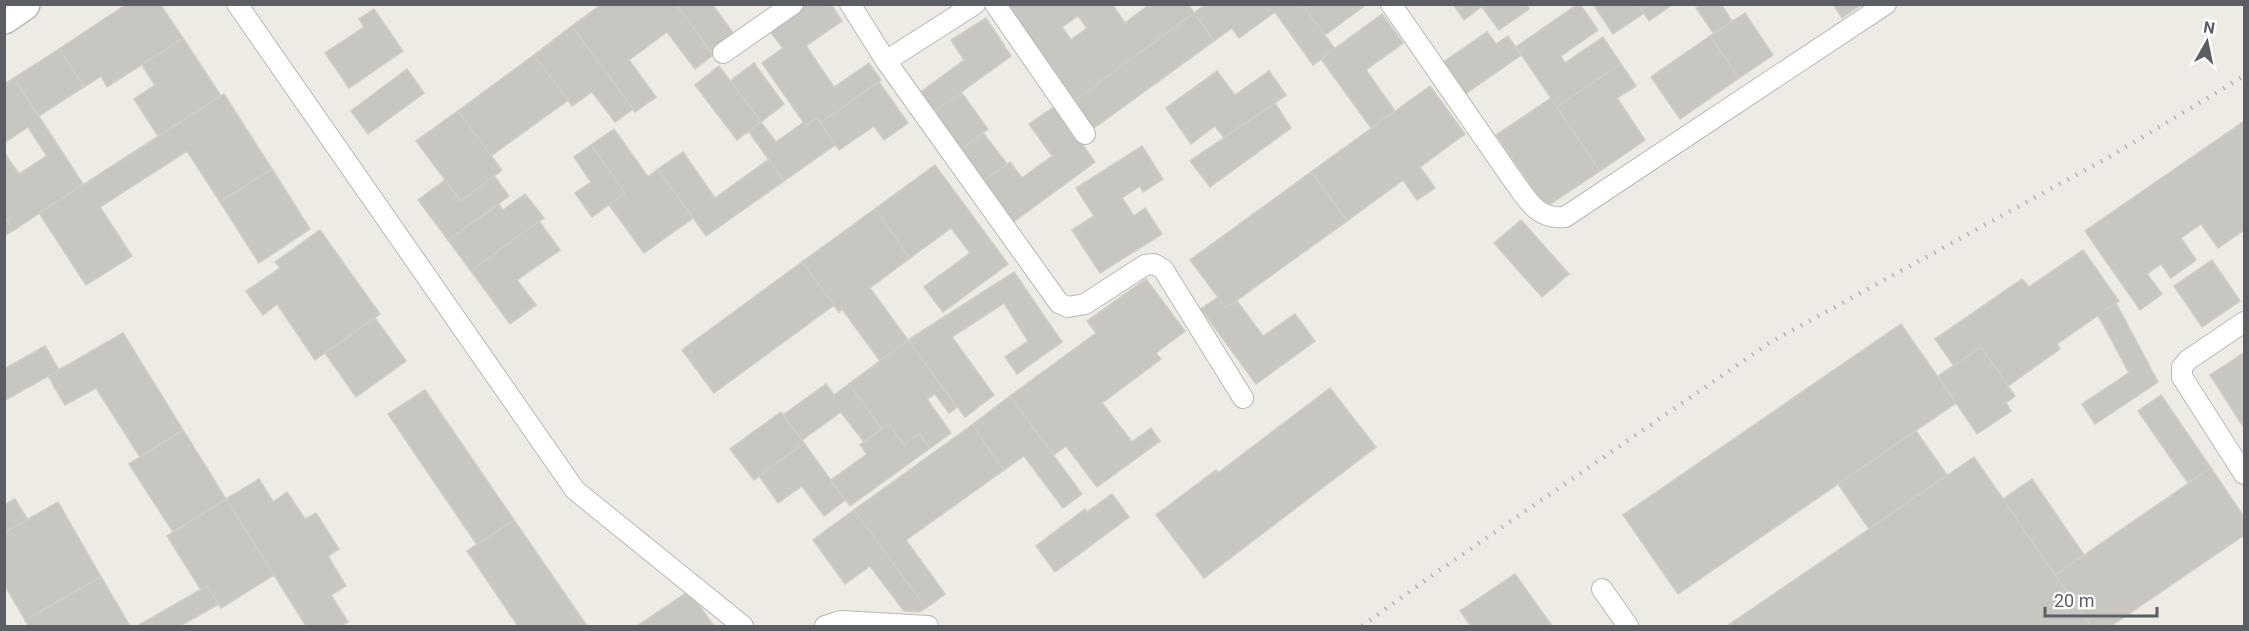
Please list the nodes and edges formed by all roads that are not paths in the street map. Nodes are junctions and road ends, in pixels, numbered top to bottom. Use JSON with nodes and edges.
{"nodes":[{"id":1,"x":23,"y":4,"type":"edge"},
{"id":2,"x":237,"y":4,"type":"edge"},
{"id":3,"x":792,"y":4,"type":"edge"},
{"id":4,"x":850,"y":4,"type":"edge"},
{"id":5,"x":975,"y":4,"type":"edge"},
{"id":6,"x":995,"y":4,"type":"edge"},
{"id":7,"x":1391,"y":4,"type":"edge"},
{"id":8,"x":1886,"y":4,"type":"edge"},
{"id":9,"x":4,"y":17,"type":"edge"},
{"id":10,"x":723,"y":53,"type":"dead end"},
{"id":11,"x":886,"y":61,"type":"junction"},
{"id":12,"x":1085,"y":134,"type":"dead end"},
{"id":13,"x":2244,"y":322,"type":"edge"},
{"id":14,"x":1243,"y":398,"type":"dead end"},
{"id":15,"x":2244,"y":474,"type":"edge"},
{"id":16,"x":1602,"y":589,"type":"dead end"},
{"id":17,"x":743,"y":627,"type":"edge"},
{"id":18,"x":825,"y":627,"type":"edge"},
{"id":19,"x":927,"y":627,"type":"edge"},
{"id":20,"x":1629,"y":627,"type":"edge"}],
"edges":[{"from":1,"to":9,"type":"main road"},
{"from":2,"to":17,"type":"lane"},
{"from":3,"to":10,"type":"lane"},
{"from":4,"to":11,"type":"lane"},
{"from":5,"to":11,"type":"lane"},
{"from":6,"to":12,"type":"lane"},
{"from":7,"to":8,"type":"lane"},
{"from":11,"to":14,"type":"lane"},
{"from":13,"to":15,"type":"lane"},
{"from":16,"to":20,"type":"lane"},
{"from":18,"to":19,"type":"lane"}]}
